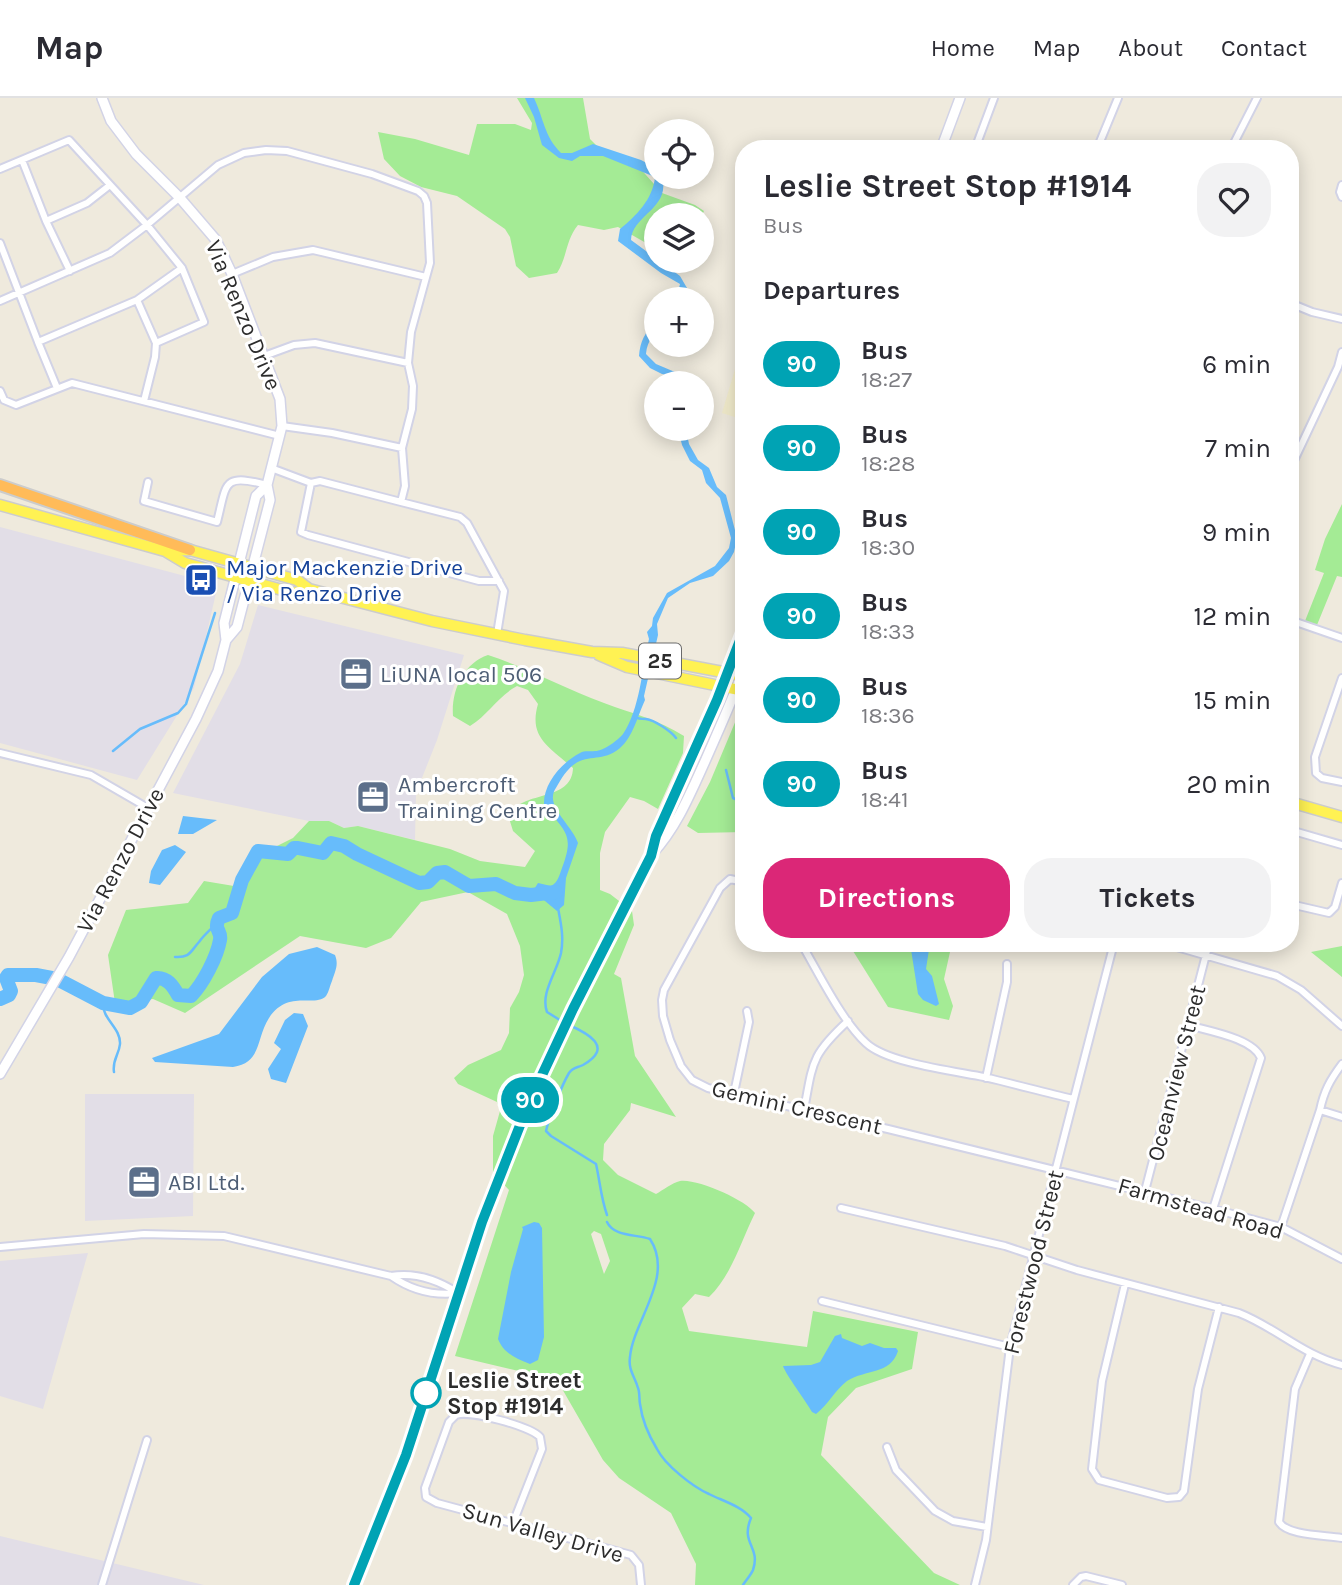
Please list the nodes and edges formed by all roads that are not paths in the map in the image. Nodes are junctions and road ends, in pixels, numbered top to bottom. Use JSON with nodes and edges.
{"nodes":[{"id":1,"x":102,"y":98,"type":"edge"},
{"id":2,"x":960,"y":98,"type":"edge"},
{"id":3,"x":994,"y":98,"type":"edge"},
{"id":4,"x":1118,"y":98,"type":"edge"},
{"id":5,"x":1257,"y":98,"type":"edge"},
{"id":6,"x":944,"y":140,"type":"edge"},
{"id":7,"x":978,"y":140,"type":"edge"},
{"id":8,"x":1101,"y":140,"type":"edge"},
{"id":9,"x":1236,"y":140,"type":"edge"},
{"id":10,"x":22,"y":160,"type":"junction"},
{"id":11,"x":0,"y":169,"type":"edge"},
{"id":12,"x":110,"y":185,"type":"junction"},
{"id":13,"x":1342,"y":186,"type":"edge"},
{"id":14,"x":1342,"y":197,"type":"edge"},
{"id":15,"x":180,"y":198,"type":"junction"},
{"id":16,"x":46,"y":221,"type":"junction"},
{"id":17,"x":147,"y":225,"type":"junction"},
{"id":18,"x":0,"y":243,"type":"edge"},
{"id":19,"x":182,"y":268,"type":"junction"},
{"id":20,"x":70,"y":271,"type":"junction"},
{"id":21,"x":232,"y":274,"type":"junction"},
{"id":22,"x":426,"y":277,"type":"junction"},
{"id":23,"x":20,"y":292,"type":"junction"},
{"id":24,"x":137,"y":300,"type":"junction"},
{"id":25,"x":0,"y":302,"type":"edge"},
{"id":26,"x":1299,"y":307,"type":"edge"},
{"id":27,"x":1342,"y":318,"type":"edge"},
{"id":28,"x":38,"y":342,"type":"junction"},
{"id":29,"x":156,"y":343,"type":"junction"},
{"id":30,"x":1342,"y":352,"type":"edge"},
{"id":31,"x":264,"y":356,"type":"junction"},
{"id":32,"x":408,"y":363,"type":"junction"},
{"id":33,"x":57,"y":388,"type":"junction"},
{"id":34,"x":0,"y":391,"type":"edge"},
{"id":35,"x":144,"y":401,"type":"junction"},
{"id":36,"x":281,"y":431,"type":"junction"},
{"id":37,"x":402,"y":448,"type":"junction"},
{"id":38,"x":1299,"y":450,"type":"edge"},
{"id":39,"x":271,"y":468,"type":"junction"},
{"id":40,"x":148,"y":482,"type":"dead end"},
{"id":41,"x":311,"y":483,"type":"junction"},
{"id":42,"x":0,"y":485,"type":"edge"},
{"id":43,"x":267,"y":485,"type":"junction"},
{"id":44,"x":401,"y":502,"type":"junction"},
{"id":45,"x":0,"y":505,"type":"edge"},
{"id":46,"x":166,"y":551,"type":"junction"},
{"id":47,"x":190,"y":551,"type":"junction"},
{"id":48,"x":239,"y":564,"type":"junction"},
{"id":49,"x":253,"y":568,"type":"junction"},
{"id":50,"x":236,"y":577,"type":"junction"},
{"id":51,"x":249,"y":581,"type":"junction"},
{"id":52,"x":499,"y":581,"type":"junction"},
{"id":53,"x":309,"y":589,"type":"junction"},
{"id":54,"x":1299,"y":623,"type":"edge"},
{"id":55,"x":497,"y":634,"type":"junction"},
{"id":56,"x":1342,"y":638,"type":"edge"},
{"id":57,"x":226,"y":640,"type":"junction"},
{"id":58,"x":592,"y":652,"type":"junction"},
{"id":59,"x":735,"y":653,"type":"edge"},
{"id":60,"x":727,"y":673,"type":"junction"},
{"id":61,"x":735,"y":673,"type":"edge"},
{"id":62,"x":1342,"y":678,"type":"edge"},
{"id":63,"x":722,"y":687,"type":"junction"},
{"id":64,"x":735,"y":689,"type":"edge"},
{"id":65,"x":735,"y":700,"type":"edge"},
{"id":66,"x":0,"y":753,"type":"edge"},
{"id":67,"x":1342,"y":782,"type":"edge"},
{"id":68,"x":1299,"y":805,"type":"edge"},
{"id":69,"x":148,"y":808,"type":"junction"},
{"id":70,"x":1342,"y":817,"type":"edge"},
{"id":71,"x":1299,"y":833,"type":"edge"},
{"id":72,"x":1342,"y":845,"type":"edge"},
{"id":73,"x":651,"y":856,"type":"junction"},
{"id":74,"x":735,"y":879,"type":"edge"},
{"id":75,"x":1342,"y":883,"type":"edge"},
{"id":76,"x":1299,"y":906,"type":"edge"},
{"id":77,"x":806,"y":952,"type":"edge"},
{"id":78,"x":1112,"y":952,"type":"edge"},
{"id":79,"x":1193,"y":952,"type":"edge"},
{"id":80,"x":1207,"y":952,"type":"edge"},
{"id":81,"x":1206,"y":956,"type":"junction"},
{"id":82,"x":1007,"y":964,"type":"dead end"},
{"id":83,"x":747,"y":1010,"type":"dead end"},
{"id":84,"x":848,"y":1021,"type":"junction"},
{"id":85,"x":1188,"y":1025,"type":"junction"},
{"id":86,"x":1342,"y":1026,"type":"edge"},
{"id":87,"x":1342,"y":1065,"type":"edge"},
{"id":88,"x":0,"y":1074,"type":"edge"},
{"id":89,"x":985,"y":1078,"type":"junction"},
{"id":90,"x":734,"y":1093,"type":"junction"},
{"id":91,"x":1073,"y":1099,"type":"junction"},
{"id":92,"x":804,"y":1110,"type":"junction"},
{"id":93,"x":1321,"y":1110,"type":"junction"},
{"id":94,"x":1342,"y":1117,"type":"edge"},
{"id":95,"x":1055,"y":1169,"type":"junction"},
{"id":96,"x":1145,"y":1191,"type":"junction"},
{"id":97,"x":841,"y":1208,"type":"dead end"},
{"id":98,"x":1213,"y":1209,"type":"junction"},
{"id":99,"x":1281,"y":1227,"type":"junction"},
{"id":100,"x":0,"y":1247,"type":"edge"},
{"id":101,"x":1034,"y":1255,"type":"junction"},
{"id":102,"x":1341,"y":1256,"type":"edge"},
{"id":103,"x":391,"y":1276,"type":"junction"},
{"id":104,"x":1125,"y":1284,"type":"junction"},
{"id":105,"x":458,"y":1293,"type":"junction"},
{"id":106,"x":822,"y":1301,"type":"dead end"},
{"id":107,"x":1219,"y":1307,"type":"junction"},
{"id":108,"x":1010,"y":1347,"type":"junction"},
{"id":109,"x":1310,"y":1354,"type":"junction"},
{"id":110,"x":1342,"y":1365,"type":"edge"},
{"id":111,"x":147,"y":1440,"type":"dead end"},
{"id":112,"x":887,"y":1447,"type":"dead end"},
{"id":113,"x":513,"y":1523,"type":"junction"},
{"id":114,"x":987,"y":1527,"type":"junction"},
{"id":115,"x":1342,"y":1538,"type":"edge"},
{"id":116,"x":102,"y":1585,"type":"edge"},
{"id":117,"x":354,"y":1585,"type":"edge"},
{"id":118,"x":641,"y":1585,"type":"edge"},
{"id":119,"x":975,"y":1585,"type":"edge"},
{"id":120,"x":1073,"y":1585,"type":"edge"},
{"id":121,"x":1122,"y":1585,"type":"edge"}],
"edges":[{"from":1,"to":15,"type":"main road","name":"Via Renzo Drive"},
{"from":2,"to":6,"type":"main road"},
{"from":3,"to":7,"type":"street"},
{"from":4,"to":8,"type":"street"},
{"from":5,"to":9,"type":"street"},
{"from":10,"to":11,"type":"street"},
{"from":10,"to":12,"type":"street"},
{"from":10,"to":16,"type":"street"},
{"from":12,"to":16,"type":"street"},
{"from":12,"to":17,"type":"street"},
{"from":13,"to":14,"type":"street"},
{"from":15,"to":17,"type":"street"},
{"from":15,"to":21,"type":"main road","name":"Via Renzo Drive"},
{"from":15,"to":22,"type":"street"},
{"from":16,"to":20,"type":"street"},
{"from":17,"to":19,"type":"street"},
{"from":17,"to":20,"type":"street"},
{"from":18,"to":23,"type":"street"},
{"from":19,"to":24,"type":"street"},
{"from":19,"to":29,"type":"street"},
{"from":20,"to":23,"type":"street"},
{"from":21,"to":22,"type":"street"},
{"from":21,"to":31,"type":"main road","name":"Via Renzo Drive"},
{"from":22,"to":32,"type":"street"},
{"from":23,"to":25,"type":"street"},
{"from":23,"to":28,"type":"street"},
{"from":24,"to":28,"type":"street"},
{"from":24,"to":29,"type":"street"},
{"from":26,"to":27,"type":"street"},
{"from":28,"to":33,"type":"street"},
{"from":29,"to":35,"type":"street"},
{"from":30,"to":38,"type":"street"},
{"from":31,"to":32,"type":"street"},
{"from":31,"to":36,"type":"main road","name":"Via Renzo Drive"},
{"from":32,"to":37,"type":"street"},
{"from":33,"to":34,"type":"street"},
{"from":33,"to":35,"type":"street"},
{"from":35,"to":36,"type":"street"},
{"from":36,"to":37,"type":"street"},
{"from":36,"to":39,"type":"main road","name":"Via Renzo Drive"},
{"from":37,"to":44,"type":"street"},
{"from":39,"to":41,"type":"street"},
{"from":39,"to":43,"type":"main road","name":"Via Renzo Drive"},
{"from":40,"to":43,"type":"street"},
{"from":41,"to":44,"type":"street"},
{"from":41,"to":52,"type":"street"},
{"from":42,"to":47,"type":"highway"},
{"from":43,"to":48,"type":"main road","name":"Via Renzo Drive"},
{"from":43,"to":49,"type":"main road","name":"Via Renzo Drive"},
{"from":44,"to":52,"type":"street"},
{"from":45,"to":46,"type":"main road","number":"25"},
{"from":46,"to":47,"type":"main road","number":"25"},
{"from":46,"to":50,"type":"main road","number":"25"},
{"from":47,"to":48,"type":"main road","number":"25"},
{"from":48,"to":49,"type":"main road","number":"25"},
{"from":48,"to":50,"type":"main road","name":"Via Renzo Drive"},
{"from":49,"to":51,"type":"main road","name":"Via Renzo Drive"},
{"from":49,"to":53,"type":"main road","number":"25"},
{"from":50,"to":51,"type":"main road","number":"25"},
{"from":50,"to":57,"type":"main road","name":"Via Renzo Drive"},
{"from":51,"to":53,"type":"main road","number":"25"},
{"from":51,"to":57,"type":"main road","name":"Via Renzo Drive"},
{"from":52,"to":55,"type":"street"},
{"from":53,"to":55,"type":"main road","number":"25"},
{"from":54,"to":56,"type":"street"},
{"from":55,"to":58,"type":"main road","number":"25"},
{"from":57,"to":69,"type":"main road","name":"Via Renzo Drive"},
{"from":58,"to":60,"type":"main road","number":"25"},
{"from":58,"to":63,"type":"main road","number":"25"},
{"from":59,"to":60,"type":"main road"},
{"from":60,"to":61,"type":"main road","number":"25"},
{"from":60,"to":63,"type":"main road"},
{"from":62,"to":67,"type":"street"},
{"from":63,"to":64,"type":"main road","number":"25"},
{"from":63,"to":73,"type":"main road"},
{"from":65,"to":73,"type":"main road"},
{"from":66,"to":69,"type":"street"},
{"from":68,"to":70,"type":"main road"},
{"from":69,"to":88,"type":"main road","name":"Via Renzo Drive"},
{"from":71,"to":72,"type":"street"},
{"from":73,"to":105,"type":"main road"},
{"from":74,"to":90,"type":"street","name":"Gemini Crescent"},
{"from":75,"to":76,"type":"street"},
{"from":77,"to":84,"type":"street"},
{"from":78,"to":91,"type":"street","name":"Forestwood Street"},
{"from":79,"to":81,"type":"street"},
{"from":80,"to":81,"type":"street","name":"Oceanview Street"},
{"from":81,"to":85,"type":"street","name":"Oceanview Street"},
{"from":81,"to":86,"type":"street"},
{"from":82,"to":89,"type":"street"},
{"from":83,"to":90,"type":"street"},
{"from":84,"to":89,"type":"street"},
{"from":84,"to":92,"type":"street"},
{"from":85,"to":96,"type":"street","name":"Oceanview Street"},
{"from":85,"to":98,"type":"street"},
{"from":87,"to":93,"type":"street"},
{"from":89,"to":91,"type":"street"},
{"from":90,"to":92,"type":"street","name":"Gemini Crescent"},
{"from":91,"to":95,"type":"street","name":"Forestwood Street"},
{"from":92,"to":95,"type":"street","name":"Gemini Crescent"},
{"from":93,"to":94,"type":"street"},
{"from":93,"to":99,"type":"street"},
{"from":95,"to":96,"type":"street","name":"Farmstead Road"},
{"from":95,"to":101,"type":"street","name":"Forestwood Street"},
{"from":96,"to":98,"type":"street","name":"Farmstead Road"},
{"from":97,"to":101,"type":"street"},
{"from":98,"to":99,"type":"street","name":"Farmstead Road"},
{"from":99,"to":102,"type":"street","name":"Farmstead Road"},
{"from":100,"to":103,"type":"street"},
{"from":101,"to":104,"type":"street"},
{"from":101,"to":108,"type":"street","name":"Forestwood Street"},
{"from":103,"to":105,"type":"street"},
{"from":103,"to":105,"type":"street"},
{"from":104,"to":107,"type":"street"},
{"from":104,"to":107,"type":"street"},
{"from":105,"to":117,"type":"main road"},
{"from":106,"to":108,"type":"street"},
{"from":107,"to":109,"type":"street"},
{"from":108,"to":114,"type":"street","name":"Forestwood Street"},
{"from":109,"to":110,"type":"street"},
{"from":109,"to":115,"type":"street"},
{"from":111,"to":116,"type":"street"},
{"from":112,"to":114,"type":"street"},
{"from":113,"to":113,"type":"street","name":"Sun Valley Drive"},
{"from":113,"to":118,"type":"street","name":"Sun Valley Drive"},
{"from":114,"to":119,"type":"street","name":"Forestwood Street"},
{"from":120,"to":121,"type":"street"}]}
